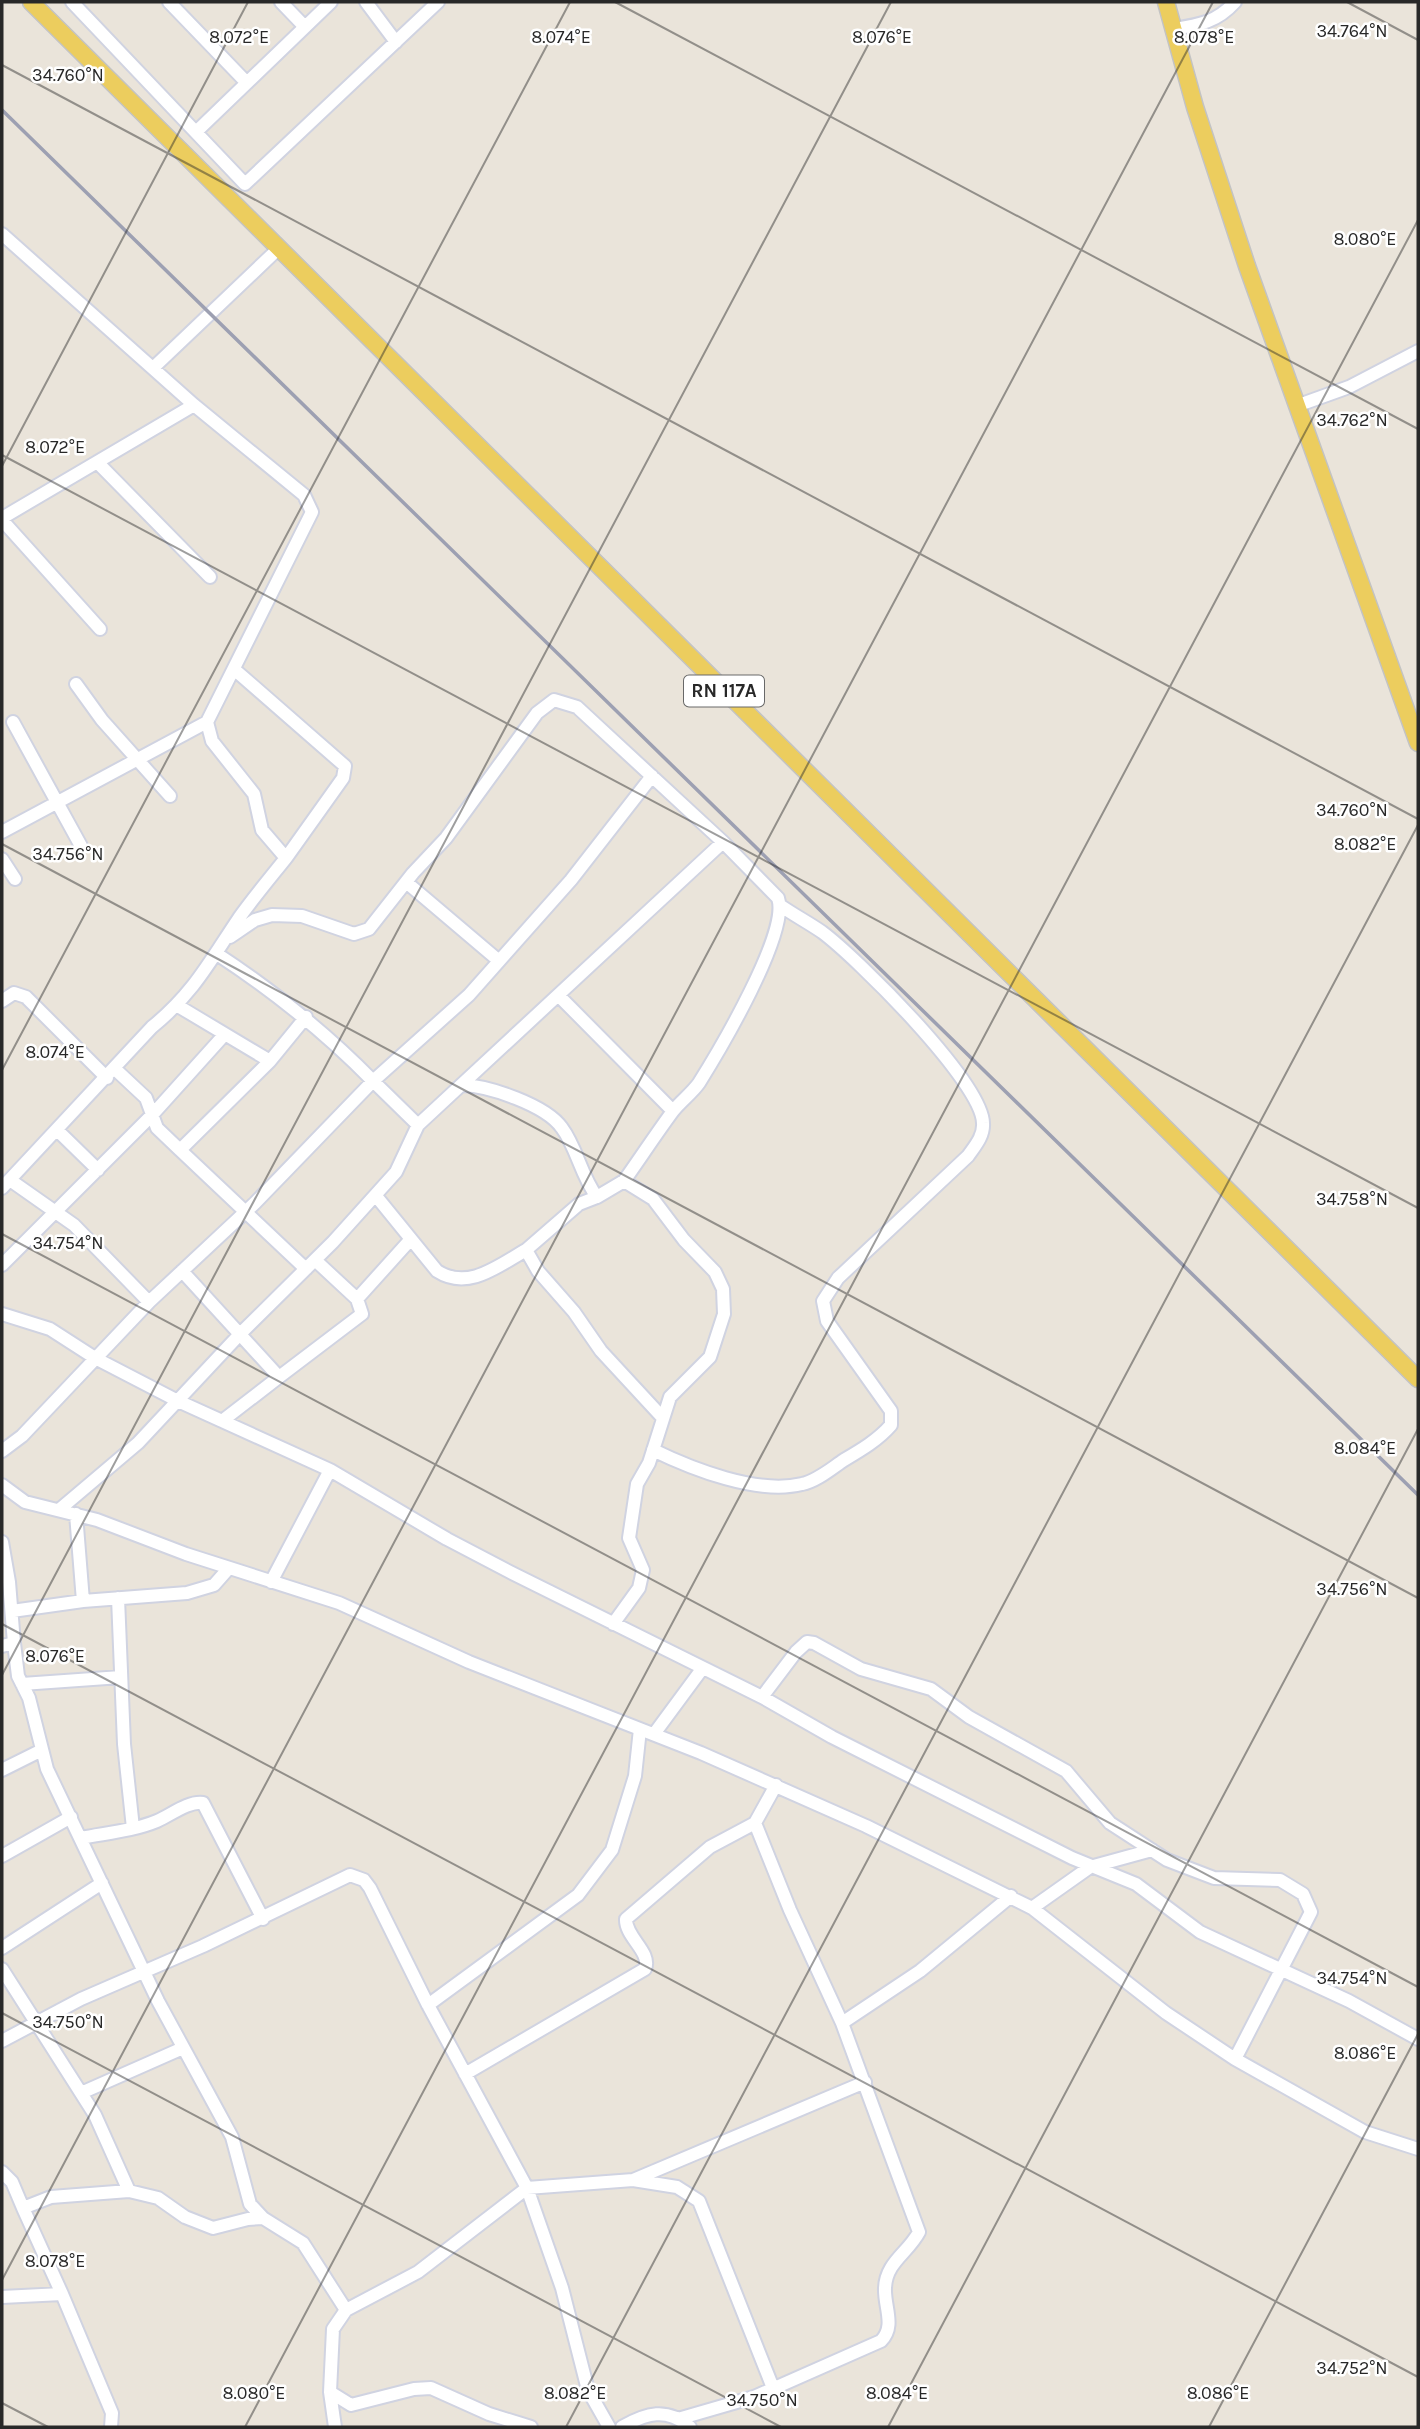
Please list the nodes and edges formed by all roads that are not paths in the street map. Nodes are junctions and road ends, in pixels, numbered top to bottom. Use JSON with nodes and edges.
{"nodes":[{"id":1,"x":31,"y":2,"type":"edge"},
{"id":2,"x":72,"y":2,"type":"edge"},
{"id":3,"x":169,"y":2,"type":"edge"},
{"id":4,"x":281,"y":2,"type":"edge"},
{"id":5,"x":331,"y":2,"type":"edge"},
{"id":6,"x":366,"y":2,"type":"edge"},
{"id":7,"x":438,"y":2,"type":"edge"},
{"id":8,"x":1166,"y":2,"type":"edge"},
{"id":9,"x":1235,"y":2,"type":"edge"},
{"id":10,"x":304,"y":27,"type":"junction"},
{"id":11,"x":1173,"y":29,"type":"junction"},
{"id":12,"x":396,"y":42,"type":"junction"},
{"id":13,"x":247,"y":83,"type":"junction"},
{"id":14,"x":197,"y":131,"type":"junction"},
{"id":15,"x":245,"y":184,"type":"junction"},
{"id":16,"x":230,"y":200,"type":"junction"},
{"id":17,"x":2,"y":234,"type":"edge"},
{"id":18,"x":278,"y":249,"type":"junction"},
{"id":19,"x":1418,"y":351,"type":"edge"},
{"id":20,"x":153,"y":368,"type":"junction"},
{"id":21,"x":194,"y":405,"type":"junction"},
{"id":22,"x":1299,"y":405,"type":"junction"},
{"id":23,"x":97,"y":462,"type":"junction"},
{"id":24,"x":2,"y":519,"type":"edge"},
{"id":25,"x":210,"y":577,"type":"dead end"},
{"id":26,"x":100,"y":629,"type":"dead end"},
{"id":27,"x":235,"y":670,"type":"junction"},
{"id":28,"x":76,"y":684,"type":"dead end"},
{"id":29,"x":13,"y":722,"type":"dead end"},
{"id":30,"x":207,"y":722,"type":"junction"},
{"id":31,"x":1415,"y":725,"type":"edge"},
{"id":32,"x":1418,"y":743,"type":"edge"},
{"id":33,"x":137,"y":759,"type":"junction"},
{"id":34,"x":652,"y":776,"type":"junction"},
{"id":35,"x":170,"y":796,"type":"dead end"},
{"id":36,"x":57,"y":804,"type":"junction"},
{"id":37,"x":2,"y":832,"type":"edge"},
{"id":38,"x":723,"y":842,"type":"junction"},
{"id":39,"x":81,"y":846,"type":"dead end"},
{"id":40,"x":286,"y":858,"type":"junction"},
{"id":41,"x":2,"y":859,"type":"edge"},
{"id":42,"x":15,"y":878,"type":"dead end"},
{"id":43,"x":406,"y":882,"type":"junction"},
{"id":44,"x":781,"y":906,"type":"junction"},
{"id":45,"x":226,"y":940,"type":"junction"},
{"id":46,"x":217,"y":954,"type":"junction"},
{"id":47,"x":498,"y":960,"type":"junction"},
{"id":48,"x":559,"y":996,"type":"junction"},
{"id":49,"x":2,"y":1001,"type":"edge"},
{"id":50,"x":178,"y":1006,"type":"junction"},
{"id":51,"x":306,"y":1017,"type":"junction"},
{"id":52,"x":225,"y":1034,"type":"junction"},
{"id":53,"x":270,"y":1061,"type":"junction"},
{"id":54,"x":111,"y":1073,"type":"junction"},
{"id":55,"x":373,"y":1080,"type":"junction"},
{"id":56,"x":463,"y":1085,"type":"junction"},
{"id":57,"x":673,"y":1111,"type":"junction"},
{"id":58,"x":153,"y":1114,"type":"junction"},
{"id":59,"x":418,"y":1125,"type":"junction"},
{"id":60,"x":57,"y":1130,"type":"junction"},
{"id":61,"x":180,"y":1150,"type":"junction"},
{"id":62,"x":98,"y":1170,"type":"junction"},
{"id":63,"x":624,"y":1181,"type":"junction"},
{"id":64,"x":6,"y":1184,"type":"edge"},
{"id":65,"x":376,"y":1196,"type":"junction"},
{"id":66,"x":597,"y":1197,"type":"junction"},
{"id":67,"x":54,"y":1210,"type":"junction"},
{"id":68,"x":245,"y":1212,"type":"junction"},
{"id":69,"x":411,"y":1239,"type":"junction"},
{"id":70,"x":526,"y":1250,"type":"junction"},
{"id":71,"x":311,"y":1264,"type":"junction"},
{"id":72,"x":2,"y":1265,"type":"edge"},
{"id":73,"x":182,"y":1271,"type":"junction"},
{"id":74,"x":357,"y":1299,"type":"junction"},
{"id":75,"x":149,"y":1302,"type":"junction"},
{"id":76,"x":2,"y":1314,"type":"edge"},
{"id":77,"x":240,"y":1334,"type":"junction"},
{"id":78,"x":95,"y":1358,"type":"junction"},
{"id":79,"x":279,"y":1377,"type":"junction"},
{"id":80,"x":1418,"y":1379,"type":"edge"},
{"id":81,"x":178,"y":1401,"type":"junction"},
{"id":82,"x":662,"y":1417,"type":"junction"},
{"id":83,"x":222,"y":1421,"type":"junction"},
{"id":84,"x":653,"y":1450,"type":"junction"},
{"id":85,"x":2,"y":1451,"type":"edge"},
{"id":86,"x":330,"y":1469,"type":"junction"},
{"id":87,"x":2,"y":1485,"type":"edge"},
{"id":88,"x":60,"y":1509,"type":"junction"},
{"id":89,"x":76,"y":1514,"type":"junction"},
{"id":90,"x":2,"y":1542,"type":"edge"},
{"id":91,"x":229,"y":1568,"type":"junction"},
{"id":92,"x":271,"y":1582,"type":"junction"},
{"id":93,"x":118,"y":1598,"type":"junction"},
{"id":94,"x":83,"y":1601,"type":"junction"},
{"id":95,"x":12,"y":1611,"type":"junction"},
{"id":96,"x":613,"y":1624,"type":"junction"},
{"id":97,"x":8,"y":1645,"type":"edge"},
{"id":98,"x":702,"y":1669,"type":"junction"},
{"id":99,"x":121,"y":1677,"type":"junction"},
{"id":100,"x":22,"y":1684,"type":"junction"},
{"id":101,"x":762,"y":1697,"type":"junction"},
{"id":102,"x":640,"y":1728,"type":"junction"},
{"id":103,"x":654,"y":1734,"type":"junction"},
{"id":104,"x":42,"y":1750,"type":"junction"},
{"id":105,"x":2,"y":1770,"type":"edge"},
{"id":106,"x":775,"y":1785,"type":"junction"},
{"id":107,"x":71,"y":1817,"type":"junction"},
{"id":108,"x":755,"y":1824,"type":"junction"},
{"id":109,"x":133,"y":1829,"type":"junction"},
{"id":110,"x":81,"y":1838,"type":"junction"},
{"id":111,"x":1152,"y":1850,"type":"junction"},
{"id":112,"x":2,"y":1856,"type":"edge"},
{"id":113,"x":1090,"y":1867,"type":"junction"},
{"id":114,"x":102,"y":1883,"type":"junction"},
{"id":115,"x":1011,"y":1896,"type":"junction"},
{"id":116,"x":1032,"y":1908,"type":"junction"},
{"id":117,"x":262,"y":1919,"type":"junction"},
{"id":118,"x":2,"y":1948,"type":"edge"},
{"id":119,"x":2,"y":1969,"type":"edge"},
{"id":120,"x":1281,"y":1969,"type":"junction"},
{"id":121,"x":144,"y":1972,"type":"junction"},
{"id":122,"x":428,"y":2005,"type":"junction"},
{"id":123,"x":36,"y":2021,"type":"junction"},
{"id":124,"x":842,"y":2023,"type":"junction"},
{"id":125,"x":1418,"y":2039,"type":"edge"},
{"id":126,"x":2,"y":2041,"type":"edge"},
{"id":127,"x":183,"y":2048,"type":"junction"},
{"id":128,"x":1235,"y":2059,"type":"junction"},
{"id":129,"x":465,"y":2074,"type":"junction"},
{"id":130,"x":864,"y":2081,"type":"junction"},
{"id":131,"x":81,"y":2093,"type":"junction"},
{"id":132,"x":1418,"y":2149,"type":"edge"},
{"id":133,"x":2,"y":2172,"type":"edge"},
{"id":134,"x":633,"y":2180,"type":"junction"},
{"id":135,"x":527,"y":2188,"type":"junction"},
{"id":136,"x":129,"y":2191,"type":"junction"},
{"id":137,"x":23,"y":2208,"type":"junction"},
{"id":138,"x":263,"y":2218,"type":"junction"},
{"id":139,"x":62,"y":2294,"type":"junction"},
{"id":140,"x":2,"y":2297,"type":"edge"},
{"id":141,"x":346,"y":2310,"type":"junction"},
{"id":142,"x":773,"y":2388,"type":"junction"},
{"id":143,"x":330,"y":2392,"type":"junction"},
{"id":144,"x":678,"y":2419,"type":"junction"},
{"id":145,"x":111,"y":2427,"type":"edge"},
{"id":146,"x":335,"y":2427,"type":"edge"},
{"id":147,"x":531,"y":2427,"type":"edge"},
{"id":148,"x":609,"y":2427,"type":"edge"},
{"id":149,"x":622,"y":2427,"type":"edge"},
{"id":150,"x":690,"y":2427,"type":"edge"}],
"edges":[{"from":1,"to":16,"type":"main road","number":"RN 117A"},
{"from":2,"to":14,"type":"street"},
{"from":3,"to":13,"type":"street"},
{"from":4,"to":10,"type":"street"},
{"from":5,"to":10,"type":"street"},
{"from":6,"to":12,"type":"street"},
{"from":7,"to":12,"type":"street"},
{"from":8,"to":11,"type":"main road"},
{"from":9,"to":11,"type":"street"},
{"from":10,"to":13,"type":"street"},
{"from":11,"to":22,"type":"main road"},
{"from":12,"to":15,"type":"street"},
{"from":13,"to":14,"type":"street"},
{"from":14,"to":15,"type":"street"},
{"from":15,"to":16,"type":"street"},
{"from":16,"to":18,"type":"main road","number":"RN 117A"},
{"from":17,"to":20,"type":"street"},
{"from":18,"to":20,"type":"street"},
{"from":18,"to":80,"type":"main road","number":"RN 117A"},
{"from":19,"to":22,"type":"street"},
{"from":20,"to":21,"type":"street"},
{"from":21,"to":23,"type":"street"},
{"from":21,"to":27,"type":"street"},
{"from":22,"to":31,"type":"main road"},
{"from":23,"to":24,"type":"street"},
{"from":23,"to":25,"type":"street"},
{"from":24,"to":26,"type":"street"},
{"from":27,"to":30,"type":"street"},
{"from":27,"to":40,"type":"street"},
{"from":28,"to":33,"type":"street"},
{"from":29,"to":36,"type":"street"},
{"from":30,"to":33,"type":"street"},
{"from":30,"to":40,"type":"street"},
{"from":31,"to":32,"type":"main road"},
{"from":33,"to":35,"type":"street"},
{"from":33,"to":36,"type":"street"},
{"from":34,"to":38,"type":"street"},
{"from":34,"to":43,"type":"street"},
{"from":34,"to":47,"type":"street"},
{"from":36,"to":37,"type":"street"},
{"from":36,"to":39,"type":"street"},
{"from":38,"to":44,"type":"street"},
{"from":38,"to":48,"type":"street"},
{"from":40,"to":45,"type":"street"},
{"from":41,"to":42,"type":"street"},
{"from":43,"to":45,"type":"street"},
{"from":43,"to":47,"type":"street"},
{"from":44,"to":57,"type":"street"},
{"from":44,"to":84,"type":"street"},
{"from":45,"to":46,"type":"street"},
{"from":46,"to":50,"type":"street"},
{"from":46,"to":51,"type":"street"},
{"from":47,"to":55,"type":"street"},
{"from":48,"to":56,"type":"street"},
{"from":48,"to":57,"type":"street"},
{"from":49,"to":54,"type":"street"},
{"from":50,"to":52,"type":"street"},
{"from":50,"to":54,"type":"street"},
{"from":51,"to":53,"type":"street"},
{"from":51,"to":55,"type":"street"},
{"from":52,"to":53,"type":"street"},
{"from":52,"to":58,"type":"street"},
{"from":53,"to":61,"type":"street"},
{"from":54,"to":58,"type":"street"},
{"from":54,"to":60,"type":"street"},
{"from":55,"to":59,"type":"street"},
{"from":55,"to":68,"type":"street"},
{"from":56,"to":59,"type":"street"},
{"from":56,"to":66,"type":"street"},
{"from":57,"to":63,"type":"street"},
{"from":58,"to":61,"type":"street"},
{"from":58,"to":62,"type":"street"},
{"from":59,"to":65,"type":"street"},
{"from":60,"to":62,"type":"street"},
{"from":60,"to":64,"type":"street"},
{"from":61,"to":68,"type":"street"},
{"from":62,"to":67,"type":"street"},
{"from":63,"to":66,"type":"street"},
{"from":63,"to":82,"type":"street"},
{"from":64,"to":67,"type":"street"},
{"from":65,"to":69,"type":"street"},
{"from":65,"to":71,"type":"street"},
{"from":66,"to":70,"type":"street"},
{"from":67,"to":72,"type":"street"},
{"from":67,"to":75,"type":"street"},
{"from":68,"to":71,"type":"street"},
{"from":68,"to":73,"type":"street"},
{"from":69,"to":70,"type":"street"},
{"from":69,"to":74,"type":"street"},
{"from":70,"to":82,"type":"street"},
{"from":71,"to":74,"type":"street"},
{"from":71,"to":77,"type":"street"},
{"from":73,"to":75,"type":"street"},
{"from":73,"to":77,"type":"street"},
{"from":74,"to":79,"type":"street"},
{"from":75,"to":78,"type":"street"},
{"from":76,"to":78,"type":"street"},
{"from":77,"to":79,"type":"street"},
{"from":77,"to":81,"type":"street"},
{"from":78,"to":81,"type":"street"},
{"from":78,"to":85,"type":"street"},
{"from":79,"to":83,"type":"street"},
{"from":81,"to":83,"type":"street"},
{"from":81,"to":88,"type":"street"},
{"from":82,"to":84,"type":"street"},
{"from":83,"to":86,"type":"street"},
{"from":84,"to":96,"type":"street"},
{"from":86,"to":92,"type":"street"},
{"from":86,"to":96,"type":"street"},
{"from":87,"to":88,"type":"street"},
{"from":88,"to":89,"type":"street"},
{"from":89,"to":91,"type":"street"},
{"from":89,"to":94,"type":"street"},
{"from":90,"to":95,"type":"street"},
{"from":91,"to":92,"type":"street"},
{"from":91,"to":93,"type":"street"},
{"from":92,"to":102,"type":"street"},
{"from":93,"to":94,"type":"street"},
{"from":93,"to":99,"type":"street"},
{"from":94,"to":95,"type":"street"},
{"from":95,"to":97,"type":"street"},
{"from":96,"to":98,"type":"street"},
{"from":97,"to":100,"type":"street"},
{"from":98,"to":101,"type":"street"},
{"from":98,"to":103,"type":"street"},
{"from":99,"to":100,"type":"street"},
{"from":99,"to":109,"type":"street"},
{"from":100,"to":104,"type":"street"},
{"from":101,"to":111,"type":"street"},
{"from":101,"to":113,"type":"street"},
{"from":102,"to":103,"type":"street"},
{"from":102,"to":122,"type":"street"},
{"from":103,"to":106,"type":"street"},
{"from":104,"to":105,"type":"street"},
{"from":104,"to":107,"type":"street"},
{"from":106,"to":108,"type":"street"},
{"from":106,"to":115,"type":"street"},
{"from":107,"to":110,"type":"street"},
{"from":107,"to":112,"type":"street"},
{"from":108,"to":124,"type":"street"},
{"from":108,"to":129,"type":"street"},
{"from":109,"to":110,"type":"street"},
{"from":109,"to":117,"type":"street"},
{"from":110,"to":114,"type":"street"},
{"from":111,"to":113,"type":"street"},
{"from":111,"to":120,"type":"street"},
{"from":113,"to":116,"type":"street"},
{"from":113,"to":120,"type":"street"},
{"from":114,"to":118,"type":"street"},
{"from":114,"to":121,"type":"street"},
{"from":115,"to":116,"type":"street"},
{"from":115,"to":124,"type":"street"},
{"from":116,"to":128,"type":"street"},
{"from":117,"to":121,"type":"street"},
{"from":117,"to":122,"type":"street"},
{"from":119,"to":123,"type":"street"},
{"from":120,"to":125,"type":"street"},
{"from":120,"to":128,"type":"street"},
{"from":121,"to":123,"type":"street"},
{"from":121,"to":127,"type":"street"},
{"from":122,"to":129,"type":"street"},
{"from":123,"to":126,"type":"street"},
{"from":123,"to":131,"type":"street"},
{"from":124,"to":130,"type":"street"},
{"from":127,"to":131,"type":"street"},
{"from":127,"to":138,"type":"street"},
{"from":128,"to":132,"type":"street"},
{"from":129,"to":135,"type":"street"},
{"from":130,"to":134,"type":"street"},
{"from":130,"to":142,"type":"street"},
{"from":131,"to":136,"type":"street"},
{"from":133,"to":137,"type":"street"},
{"from":134,"to":135,"type":"street"},
{"from":134,"to":142,"type":"street"},
{"from":135,"to":141,"type":"street"},
{"from":135,"to":148,"type":"street"},
{"from":136,"to":137,"type":"street"},
{"from":136,"to":138,"type":"street"},
{"from":137,"to":139,"type":"street"},
{"from":138,"to":141,"type":"street"},
{"from":139,"to":140,"type":"street"},
{"from":139,"to":145,"type":"street"},
{"from":141,"to":143,"type":"street"},
{"from":142,"to":144,"type":"street"},
{"from":143,"to":146,"type":"street"},
{"from":143,"to":147,"type":"street"},
{"from":144,"to":149,"type":"street"},
{"from":144,"to":150,"type":"street"}]}
